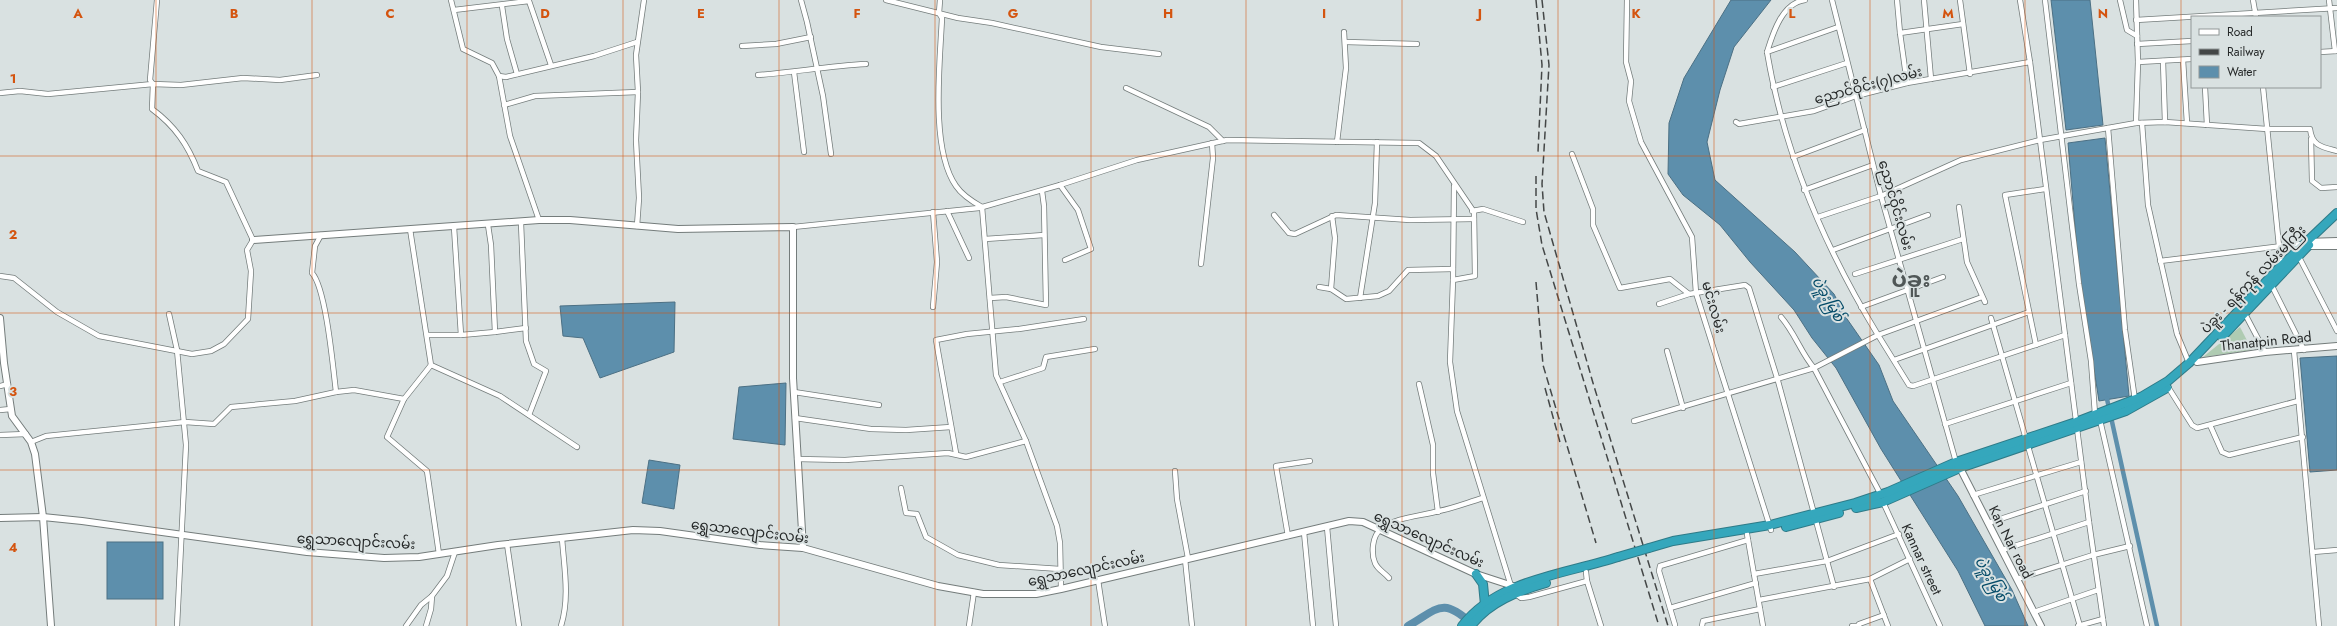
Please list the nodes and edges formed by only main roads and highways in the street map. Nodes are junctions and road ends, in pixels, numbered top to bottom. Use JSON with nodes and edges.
{"nodes":[{"id":1,"x":2337,"y":213,"type":"edge"},
{"id":2,"x":2337,"y":220,"type":"edge"},
{"id":3,"x":2305,"y":244,"type":"junction"},
{"id":4,"x":2243,"y":311,"type":"junction"},
{"id":5,"x":2193,"y":363,"type":"junction"},
{"id":6,"x":2125,"y":408,"type":"junction"},
{"id":7,"x":1770,"y":527,"type":"junction"},
{"id":8,"x":1649,"y":550,"type":"junction"},
{"id":9,"x":1619,"y":559,"type":"junction"},
{"id":10,"x":1476,"y":574,"type":"road end"},
{"id":11,"x":1514,"y":589,"type":"junction"},
{"id":12,"x":1485,"y":605,"type":"junction"},
{"id":13,"x":1471,"y":622,"type":"edge"},
{"id":14,"x":1462,"y":626,"type":"edge"}],
"edges":[{"from":1,"to":3,"type":"highway","name":"ပဲခူး - ရန်ကုန် လမ်းမကြီး"},
{"from":2,"to":3,"type":"highway","name":"ပဲခူး - ရန်ကုန် လမ်းမကြီး"},
{"from":3,"to":4,"type":"highway","name":"ပဲခူး - ရန်ကုန် လမ်းမကြီး"},
{"from":3,"to":4,"type":"highway","name":"ပဲခူး - ရန်ကုန် လမ်းမကြီး"},
{"from":4,"to":5,"type":"highway","name":"ပဲခူး - ရန်ကုန် လမ်းမကြီး"},
{"from":5,"to":6,"type":"highway"},
{"from":5,"to":6,"type":"highway"},
{"from":6,"to":7,"type":"highway"},
{"from":7,"to":8,"type":"highway"},
{"from":7,"to":8,"type":"highway"},
{"from":8,"to":9,"type":"highway"},
{"from":9,"to":11,"type":"highway"},
{"from":9,"to":11,"type":"highway"},
{"from":10,"to":12,"type":"highway"},
{"from":11,"to":12,"type":"highway"},
{"from":11,"to":13,"type":"highway"},
{"from":12,"to":13,"type":"highway"},
{"from":13,"to":14,"type":"highway"}]}
